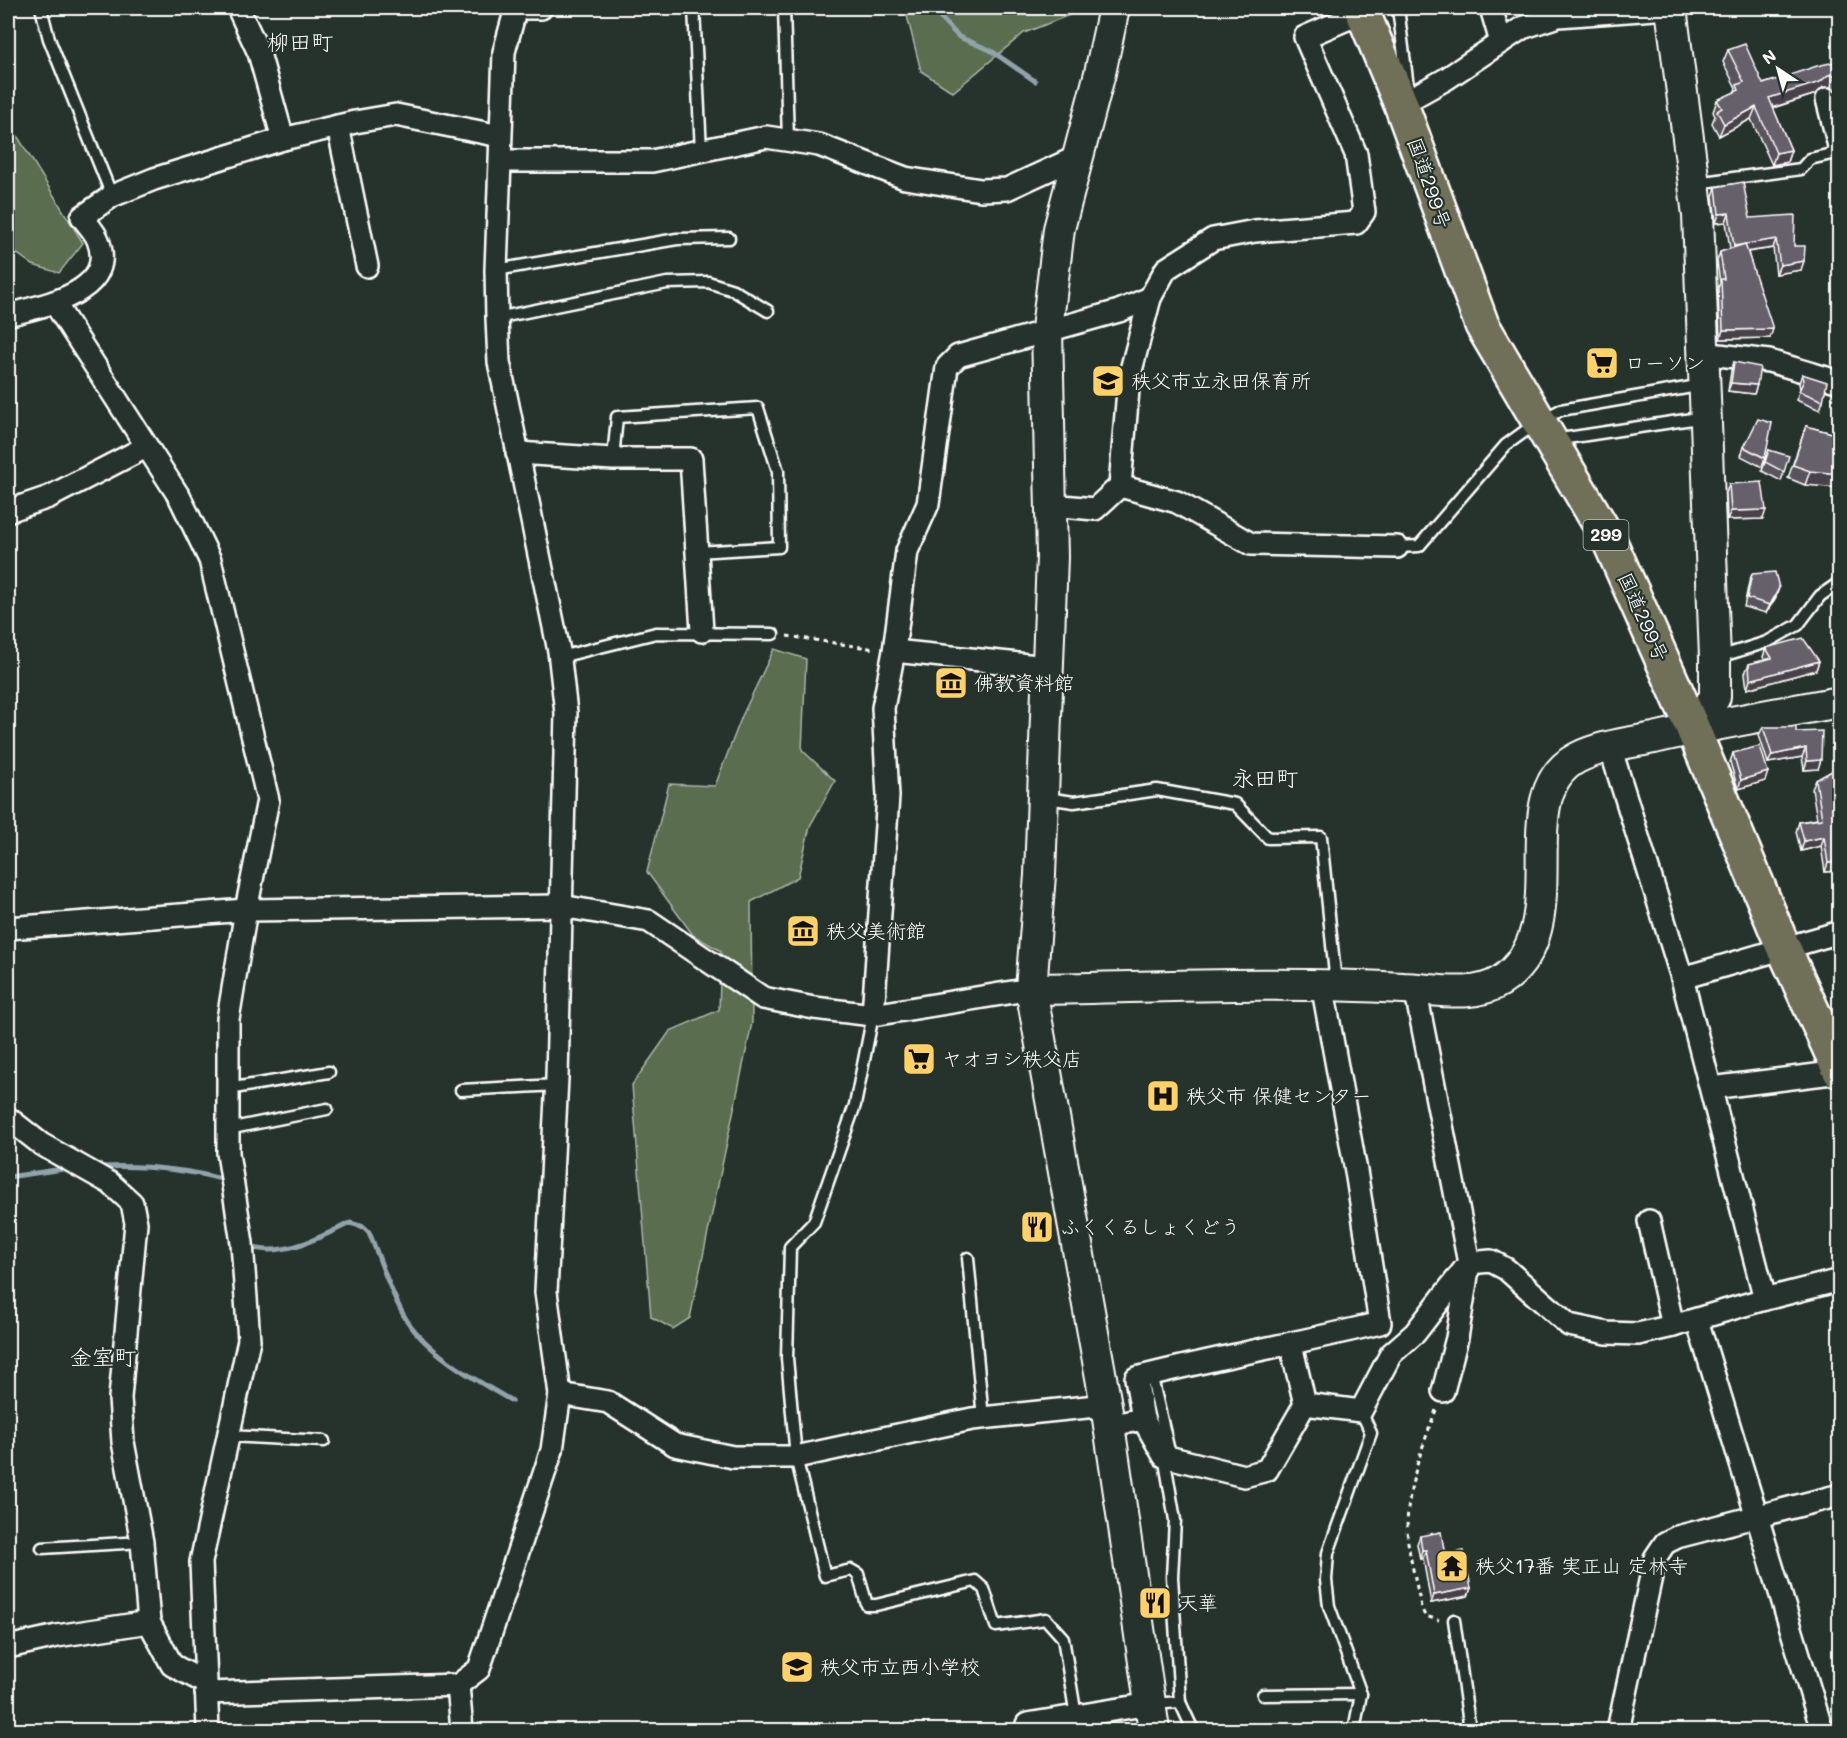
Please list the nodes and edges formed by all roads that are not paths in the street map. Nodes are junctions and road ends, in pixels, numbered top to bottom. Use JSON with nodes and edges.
{"nodes":[{"id":1,"x":41,"y":8,"type":"edge"},
{"id":2,"x":238,"y":8,"type":"edge"},
{"id":3,"x":516,"y":8,"type":"edge"},
{"id":4,"x":541,"y":8,"type":"edge"},
{"id":5,"x":694,"y":8,"type":"edge"},
{"id":6,"x":784,"y":8,"type":"edge"},
{"id":7,"x":1114,"y":8,"type":"edge"},
{"id":8,"x":1398,"y":8,"type":"edge"},
{"id":9,"x":1491,"y":8,"type":"edge"},
{"id":10,"x":1670,"y":8,"type":"edge"},
{"id":11,"x":1362,"y":10,"type":"edge"},
{"id":12,"x":1558,"y":12,"type":"edge"},
{"id":13,"x":1501,"y":42,"type":"junction"},
{"id":14,"x":1827,"y":99,"type":"dead end"},
{"id":15,"x":1406,"y":103,"type":"junction"},
{"id":16,"x":338,"y":126,"type":"junction"},
{"id":17,"x":500,"y":136,"type":"junction"},
{"id":18,"x":283,"y":139,"type":"junction"},
{"id":19,"x":788,"y":140,"type":"junction"},
{"id":20,"x":701,"y":151,"type":"junction"},
{"id":21,"x":1839,"y":151,"type":"edge"},
{"id":22,"x":1079,"y":156,"type":"junction"},
{"id":23,"x":501,"y":161,"type":"junction"},
{"id":24,"x":1695,"y":183,"type":"junction"},
{"id":25,"x":112,"y":196,"type":"junction"},
{"id":26,"x":729,"y":238,"type":"dead end"},
{"id":27,"x":367,"y":266,"type":"dead end"},
{"id":28,"x":496,"y":270,"type":"junction"},
{"id":29,"x":1150,"y":298,"type":"junction"},
{"id":30,"x":54,"y":302,"type":"junction"},
{"id":31,"x":768,"y":311,"type":"dead end"},
{"id":32,"x":8,"y":315,"type":"edge"},
{"id":33,"x":497,"y":318,"type":"junction"},
{"id":34,"x":1047,"y":329,"type":"junction"},
{"id":35,"x":1702,"y":353,"type":"junction"},
{"id":36,"x":1839,"y":382,"type":"edge"},
{"id":37,"x":1704,"y":385,"type":"junction"},
{"id":38,"x":1705,"y":417,"type":"junction"},
{"id":39,"x":1545,"y":431,"type":"junction"},
{"id":40,"x":146,"y":447,"type":"junction"},
{"id":41,"x":517,"y":453,"type":"junction"},
{"id":42,"x":613,"y":459,"type":"junction"},
{"id":43,"x":1120,"y":486,"type":"junction"},
{"id":44,"x":1051,"y":505,"type":"junction"},
{"id":45,"x":8,"y":511,"type":"edge"},
{"id":46,"x":1397,"y":547,"type":"joint"},
{"id":47,"x":697,"y":552,"type":"junction"},
{"id":48,"x":1839,"y":582,"type":"edge"},
{"id":49,"x":702,"y":632,"type":"junction"},
{"id":50,"x":773,"y":634,"type":"road end"},
{"id":51,"x":894,"y":651,"type":"junction"},
{"id":52,"x":560,"y":657,"type":"junction"},
{"id":53,"x":1715,"y":658,"type":"junction"},
{"id":54,"x":1048,"y":667,"type":"junction"},
{"id":55,"x":1839,"y":702,"type":"edge"},
{"id":56,"x":1693,"y":729,"type":"junction"},
{"id":57,"x":1610,"y":747,"type":"junction"},
{"id":58,"x":1043,"y":797,"type":"junction"},
{"id":59,"x":561,"y":906,"type":"junction"},
{"id":60,"x":246,"y":910,"type":"junction"},
{"id":61,"x":8,"y":927,"type":"edge"},
{"id":62,"x":1839,"y":932,"type":"edge"},
{"id":63,"x":1784,"y":949,"type":"junction"},
{"id":64,"x":1682,"y":978,"type":"junction"},
{"id":65,"x":1329,"y":984,"type":"junction"},
{"id":66,"x":1415,"y":988,"type":"junction"},
{"id":67,"x":1031,"y":989,"type":"junction"},
{"id":68,"x":873,"y":1015,"type":"junction"},
{"id":69,"x":1839,"y":1071,"type":"edge"},
{"id":70,"x":329,"y":1072,"type":"dead end"},
{"id":71,"x":557,"y":1085,"type":"junction"},
{"id":72,"x":1711,"y":1088,"type":"junction"},
{"id":73,"x":228,"y":1089,"type":"junction"},
{"id":74,"x":461,"y":1090,"type":"dead end"},
{"id":75,"x":327,"y":1109,"type":"dead end"},
{"id":76,"x":8,"y":1118,"type":"edge"},
{"id":77,"x":228,"y":1129,"type":"junction"},
{"id":78,"x":1648,"y":1221,"type":"dead end"},
{"id":79,"x":969,"y":1258,"type":"dead end"},
{"id":80,"x":1469,"y":1263,"type":"junction"},
{"id":81,"x":1839,"y":1280,"type":"edge"},
{"id":82,"x":1765,"y":1299,"type":"junction"},
{"id":83,"x":1697,"y":1320,"type":"junction"},
{"id":84,"x":1673,"y":1326,"type":"junction"},
{"id":85,"x":1292,"y":1345,"type":"junction"},
{"id":86,"x":1151,"y":1374,"type":"junction"},
{"id":87,"x":1443,"y":1391,"type":"road end"},
{"id":88,"x":560,"y":1394,"type":"junction"},
{"id":89,"x":1305,"y":1404,"type":"junction"},
{"id":90,"x":1361,"y":1411,"type":"junction"},
{"id":91,"x":1107,"y":1415,"type":"junction"},
{"id":92,"x":983,"y":1418,"type":"junction"},
{"id":93,"x":1143,"y":1419,"type":"junction"},
{"id":94,"x":228,"y":1436,"type":"junction"},
{"id":95,"x":324,"y":1441,"type":"dead end"},
{"id":96,"x":1167,"y":1456,"type":"junction"},
{"id":97,"x":796,"y":1457,"type":"junction"},
{"id":98,"x":1839,"y":1495,"type":"edge"},
{"id":99,"x":1758,"y":1517,"type":"junction"},
{"id":100,"x":142,"y":1542,"type":"junction"},
{"id":101,"x":42,"y":1548,"type":"dead end"},
{"id":102,"x":1454,"y":1620,"type":"road end"},
{"id":103,"x":149,"y":1622,"type":"junction"},
{"id":104,"x":8,"y":1647,"type":"edge"},
{"id":105,"x":458,"y":1685,"type":"junction"},
{"id":106,"x":205,"y":1687,"type":"junction"},
{"id":107,"x":1361,"y":1694,"type":"junction"},
{"id":108,"x":1263,"y":1695,"type":"dead end"},
{"id":109,"x":1180,"y":1702,"type":"junction"},
{"id":110,"x":1076,"y":1716,"type":"junction"},
{"id":111,"x":1152,"y":1717,"type":"edge"},
{"id":112,"x":1621,"y":1729,"type":"edge"},
{"id":113,"x":208,"y":1731,"type":"edge"},
{"id":114,"x":462,"y":1731,"type":"edge"},
{"id":115,"x":1028,"y":1731,"type":"edge"},
{"id":116,"x":1193,"y":1731,"type":"edge"},
{"id":117,"x":1354,"y":1731,"type":"edge"},
{"id":118,"x":1470,"y":1731,"type":"edge"},
{"id":119,"x":1822,"y":1731,"type":"edge"}],
"edges":[{"from":1,"to":25,"type":"lane"},
{"from":2,"to":18,"type":"street"},
{"from":3,"to":4,"type":"street"},
{"from":3,"to":17,"type":"street"},
{"from":5,"to":20,"type":"lane"},
{"from":6,"to":19,"type":"lane"},
{"from":7,"to":22,"type":"street"},
{"from":8,"to":15,"type":"lane"},
{"from":9,"to":13,"type":"street"},
{"from":10,"to":12,"type":"street"},
{"from":10,"to":24,"type":"street"},
{"from":11,"to":15,"type":"highway","name":"国道299号","number":"299"},
{"from":11,"to":29,"type":"street"},
{"from":12,"to":13,"type":"street"},
{"from":13,"to":15,"type":"street"},
{"from":14,"to":21,"type":"street"},
{"from":15,"to":39,"type":"highway","name":"国道299号","number":"299"},
{"from":16,"to":17,"type":"street"},
{"from":16,"to":18,"type":"street"},
{"from":16,"to":27,"type":"street"},
{"from":17,"to":23,"type":"street"},
{"from":18,"to":25,"type":"street"},
{"from":19,"to":20,"type":"street"},
{"from":19,"to":22,"type":"street"},
{"from":20,"to":23,"type":"street"},
{"from":21,"to":24,"type":"lane"},
{"from":22,"to":34,"type":"street"},
{"from":23,"to":28,"type":"street"},
{"from":24,"to":35,"type":"street"},
{"from":25,"to":30,"type":"street"},
{"from":26,"to":28,"type":"lane"},
{"from":28,"to":33,"type":"street"},
{"from":29,"to":34,"type":"street"},
{"from":29,"to":43,"type":"street"},
{"from":30,"to":32,"type":"street"},
{"from":30,"to":40,"type":"street"},
{"from":31,"to":33,"type":"lane"},
{"from":33,"to":41,"type":"street"},
{"from":34,"to":44,"type":"street"},
{"from":34,"to":51,"type":"street"},
{"from":35,"to":36,"type":"street"},
{"from":35,"to":37,"type":"street"},
{"from":37,"to":38,"type":"street"},
{"from":37,"to":39,"type":"lane"},
{"from":38,"to":39,"type":"lane"},
{"from":38,"to":53,"type":"street"},
{"from":39,"to":46,"type":"lane"},
{"from":39,"to":56,"type":"highway","name":"国道299号","number":"299"},
{"from":40,"to":45,"type":"street"},
{"from":40,"to":60,"type":"street"},
{"from":41,"to":42,"type":"street"},
{"from":41,"to":52,"type":"street"},
{"from":42,"to":47,"type":"street"},
{"from":42,"to":47,"type":"lane"},
{"from":43,"to":44,"type":"street"},
{"from":43,"to":46,"type":"street"},
{"from":44,"to":54,"type":"street"},
{"from":47,"to":49,"type":"street"},
{"from":48,"to":53,"type":"lane"},
{"from":49,"to":50,"type":"lane"},
{"from":49,"to":52,"type":"lane"},
{"from":51,"to":54,"type":"street"},
{"from":51,"to":68,"type":"street"},
{"from":52,"to":59,"type":"street"},
{"from":53,"to":56,"type":"street"},
{"from":54,"to":58,"type":"street"},
{"from":55,"to":56,"type":"street"},
{"from":56,"to":57,"type":"street"},
{"from":56,"to":63,"type":"highway","name":"国道299号","number":"299"},
{"from":57,"to":64,"type":"street"},
{"from":57,"to":66,"type":"street"},
{"from":58,"to":65,"type":"lane"},
{"from":58,"to":67,"type":"street"},
{"from":59,"to":60,"type":"street"},
{"from":59,"to":68,"type":"street"},
{"from":59,"to":71,"type":"street"},
{"from":60,"to":61,"type":"street"},
{"from":60,"to":73,"type":"street"},
{"from":62,"to":63,"type":"street"},
{"from":63,"to":64,"type":"street"},
{"from":63,"to":69,"type":"highway","name":"国道299号","number":"299"},
{"from":64,"to":72,"type":"street"},
{"from":65,"to":66,"type":"street"},
{"from":65,"to":67,"type":"street"},
{"from":65,"to":85,"type":"street"},
{"from":66,"to":80,"type":"street"},
{"from":67,"to":68,"type":"street"},
{"from":67,"to":91,"type":"street"},
{"from":68,"to":97,"type":"lane"},
{"from":69,"to":72,"type":"street"},
{"from":70,"to":73,"type":"lane"},
{"from":71,"to":74,"type":"lane"},
{"from":71,"to":88,"type":"street"},
{"from":72,"to":82,"type":"street"},
{"from":73,"to":77,"type":"street"},
{"from":75,"to":77,"type":"lane"},
{"from":76,"to":100,"type":"street"},
{"from":77,"to":94,"type":"street"},
{"from":78,"to":84,"type":"street"},
{"from":79,"to":92,"type":"lane"},
{"from":80,"to":84,"type":"street"},
{"from":80,"to":87,"type":"street"},
{"from":80,"to":90,"type":"street"},
{"from":81,"to":82,"type":"street"},
{"from":82,"to":83,"type":"street"},
{"from":83,"to":84,"type":"street"},
{"from":83,"to":99,"type":"street"},
{"from":85,"to":86,"type":"street"},
{"from":85,"to":89,"type":"street"},
{"from":86,"to":93,"type":"street"},
{"from":86,"to":96,"type":"lane"},
{"from":88,"to":97,"type":"street"},
{"from":88,"to":105,"type":"street"},
{"from":89,"to":90,"type":"street"},
{"from":89,"to":96,"type":"street"},
{"from":90,"to":107,"type":"lane"},
{"from":91,"to":92,"type":"street"},
{"from":91,"to":93,"type":"street"},
{"from":91,"to":111,"type":"street"},
{"from":92,"to":97,"type":"street"},
{"from":93,"to":96,"type":"street"},
{"from":94,"to":95,"type":"lane"},
{"from":94,"to":106,"type":"street"},
{"from":96,"to":109,"type":"lane"},
{"from":97,"to":110,"type":"lane"},
{"from":98,"to":99,"type":"street"},
{"from":99,"to":112,"type":"street"},
{"from":99,"to":119,"type":"street"},
{"from":100,"to":101,"type":"lane"},
{"from":100,"to":103,"type":"street"},
{"from":102,"to":118,"type":"lane"},
{"from":103,"to":104,"type":"street"},
{"from":103,"to":106,"type":"street"},
{"from":105,"to":106,"type":"street"},
{"from":105,"to":114,"type":"street"},
{"from":106,"to":113,"type":"street"},
{"from":107,"to":108,"type":"lane"},
{"from":107,"to":117,"type":"lane"},
{"from":109,"to":111,"type":"lane"},
{"from":109,"to":116,"type":"lane"},
{"from":110,"to":111,"type":"street"},
{"from":110,"to":115,"type":"street"}]}
